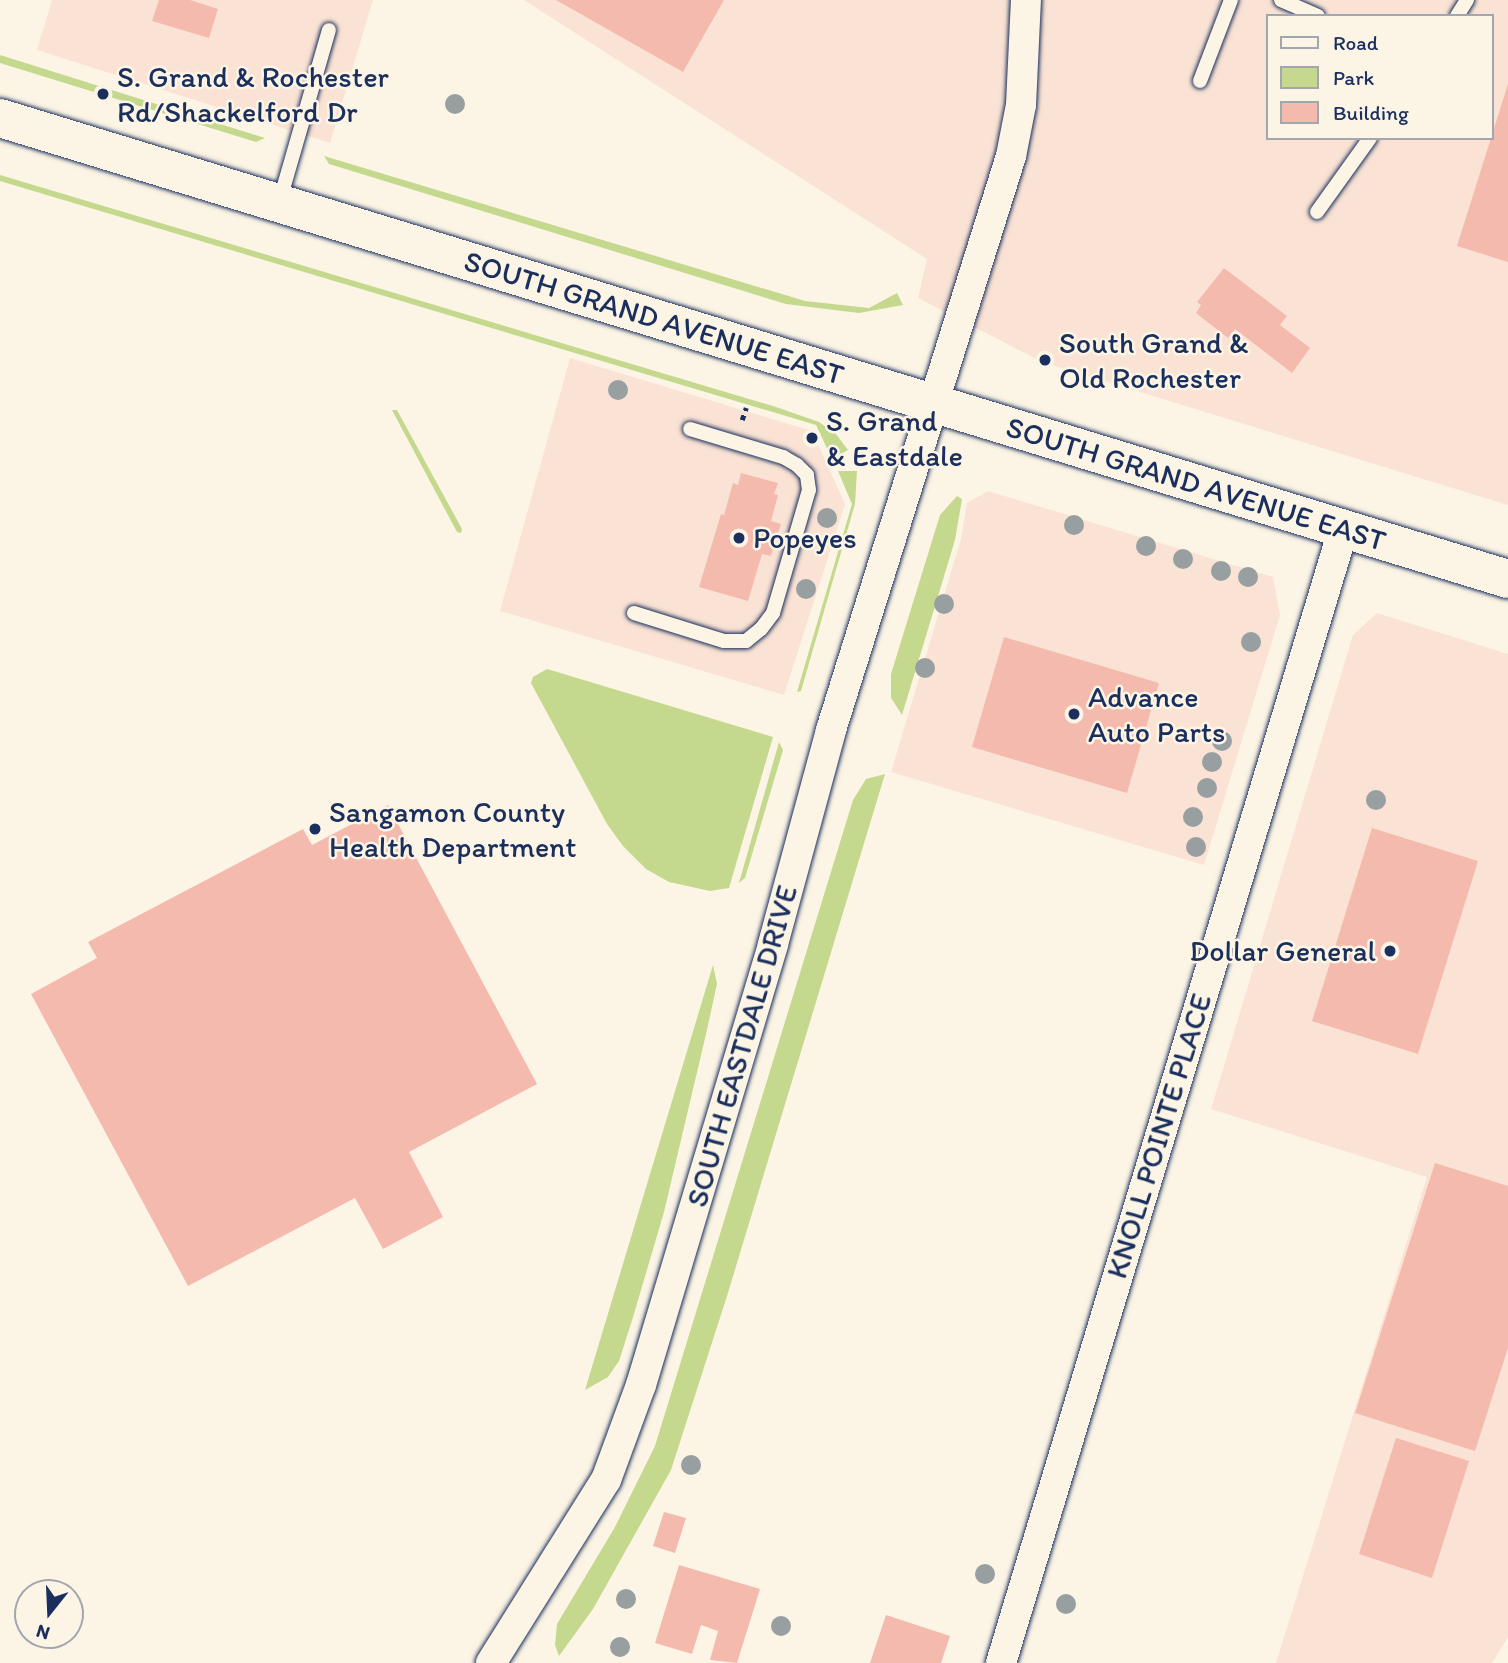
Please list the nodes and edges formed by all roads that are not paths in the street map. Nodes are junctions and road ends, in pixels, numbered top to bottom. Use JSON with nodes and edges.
{"nodes":[{"id":1,"x":1026,"y":0,"type":"edge"},
{"id":2,"x":1231,"y":0,"type":"edge"},
{"id":3,"x":1281,"y":0,"type":"edge"},
{"id":4,"x":1313,"y":14,"type":"edge"},
{"id":5,"x":329,"y":30,"type":"dead end"},
{"id":6,"x":1200,"y":81,"type":"dead end"},
{"id":7,"x":0,"y":118,"type":"edge"},
{"id":8,"x":1369,"y":140,"type":"edge"},
{"id":9,"x":279,"y":204,"type":"junction"},
{"id":10,"x":1317,"y":212,"type":"dead end"},
{"id":11,"x":933,"y":403,"type":"junction"},
{"id":12,"x":690,"y":429,"type":"dead end"},
{"id":13,"x":1343,"y":530,"type":"junction"},
{"id":14,"x":1508,"y":579,"type":"edge"},
{"id":15,"x":634,"y":613,"type":"dead end"},
{"id":16,"x":491,"y":1663,"type":"edge"},
{"id":17,"x":1001,"y":1663,"type":"edge"}],
"edges":[{"from":1,"to":11,"type":"street","name":"SOUTH EASTDALE DRIVE"},
{"from":2,"to":6,"type":"lane"},
{"from":3,"to":4,"type":"lane"},
{"from":5,"to":9,"type":"lane"},
{"from":7,"to":9,"type":"main road","name":"SOUTH GRAND AVENUE EAST"},
{"from":8,"to":10,"type":"lane"},
{"from":9,"to":11,"type":"main road","name":"SOUTH GRAND AVENUE EAST"},
{"from":11,"to":13,"type":"main road","name":"SOUTH GRAND AVENUE EAST"},
{"from":11,"to":16,"type":"street","name":"SOUTH EASTDALE DRIVE"},
{"from":12,"to":15,"type":"lane"},
{"from":13,"to":14,"type":"main road","name":"SOUTH GRAND AVENUE EAST"},
{"from":13,"to":17,"type":"street","name":"KNOLL POINTE PLACE"}]}
